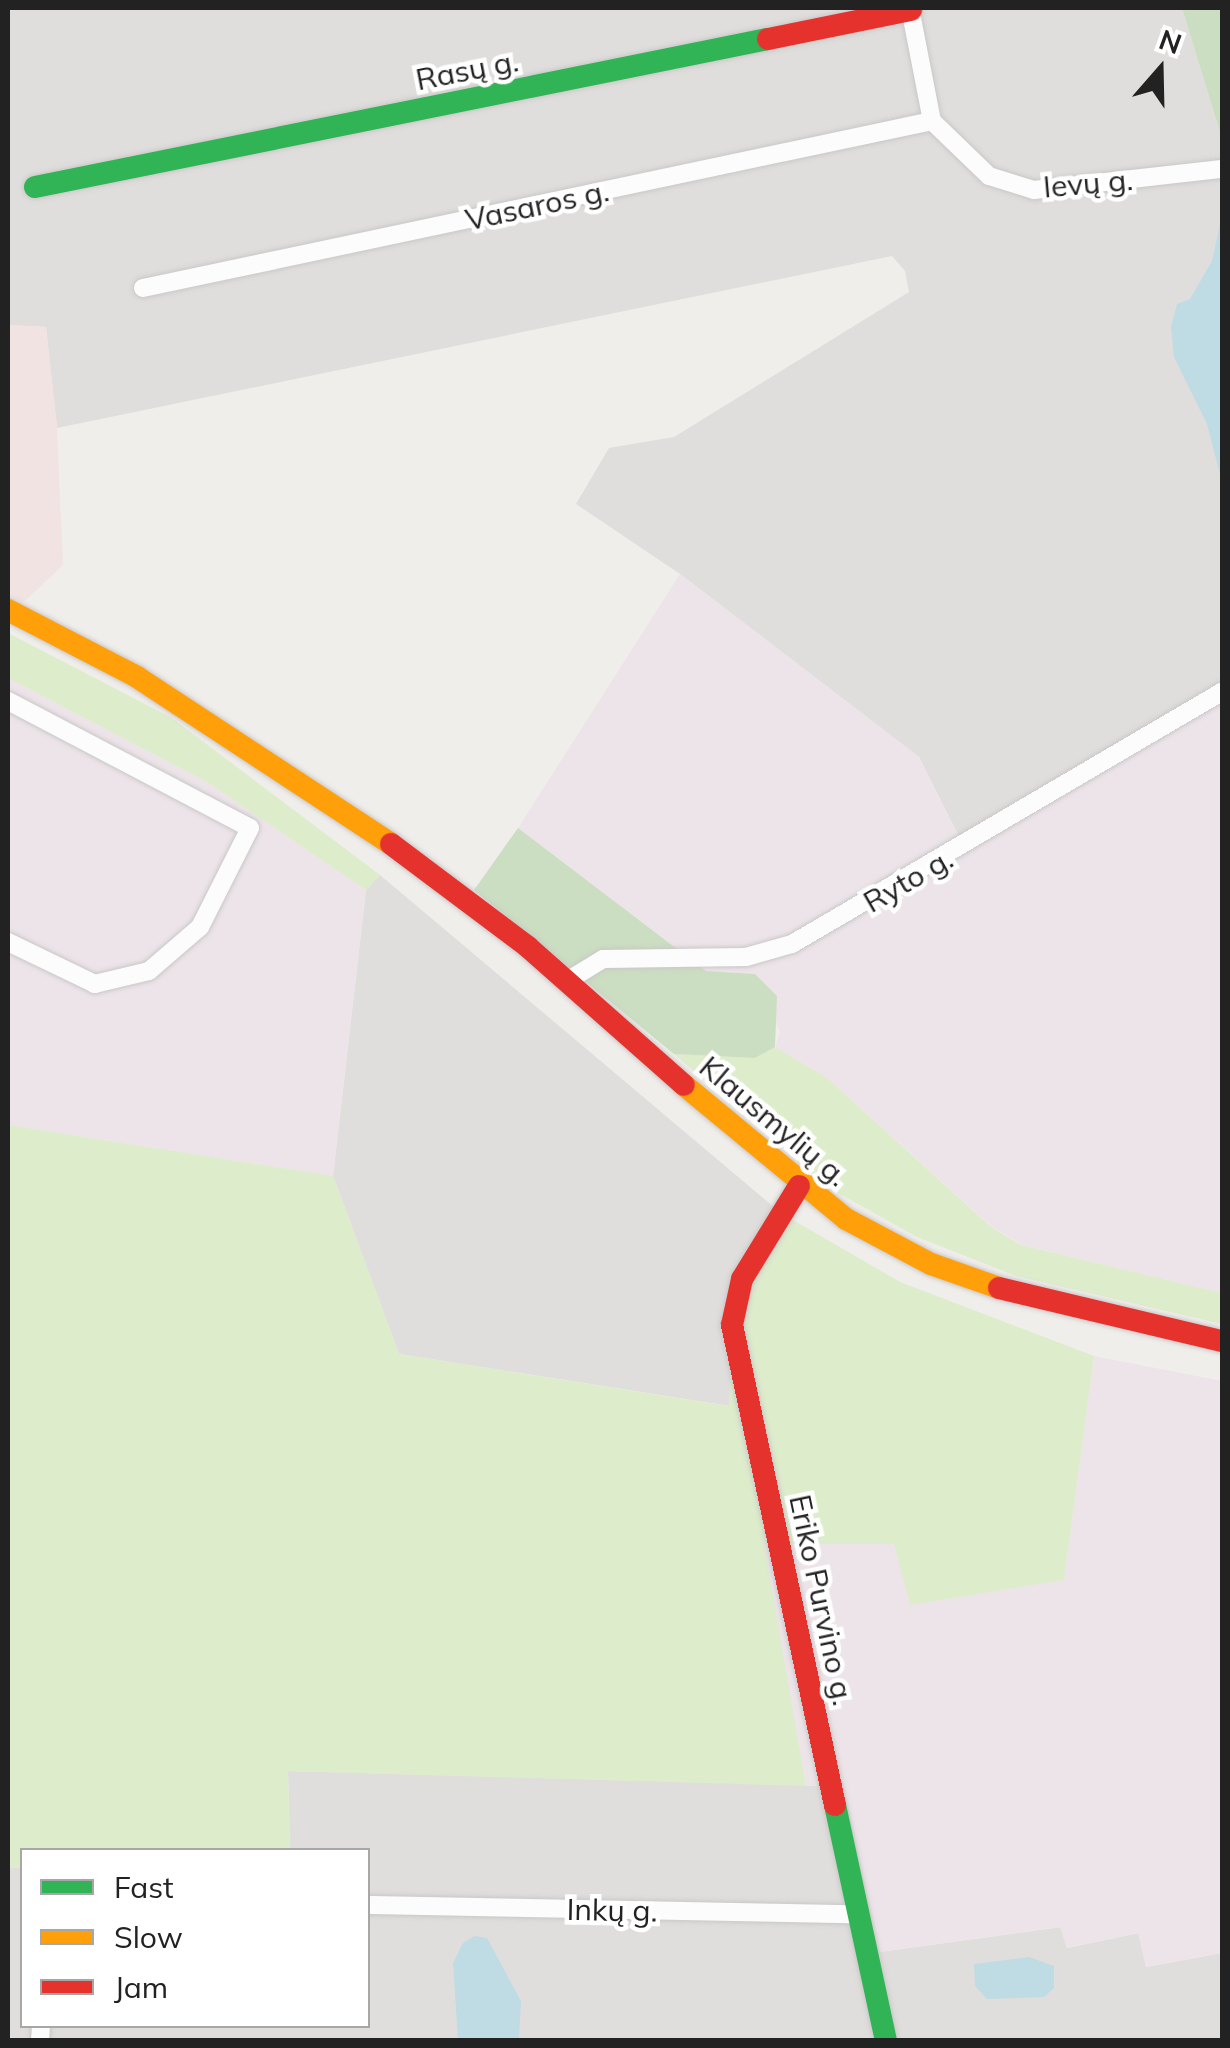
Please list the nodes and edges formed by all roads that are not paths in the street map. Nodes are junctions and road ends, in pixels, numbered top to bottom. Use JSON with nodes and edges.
{"nodes":[{"id":1,"x":911,"y":9,"type":"edge"},
{"id":2,"x":932,"y":121,"type":"junction"},
{"id":3,"x":1222,"y":170,"type":"edge"},
{"id":4,"x":35,"y":187,"type":"dead end"},
{"id":5,"x":143,"y":288,"type":"dead end"},
{"id":6,"x":8,"y":610,"type":"edge"},
{"id":7,"x":1222,"y":692,"type":"edge"},
{"id":8,"x":8,"y":701,"type":"edge"},
{"id":9,"x":8,"y":942,"type":"edge"},
{"id":10,"x":567,"y":981,"type":"junction"},
{"id":11,"x":799,"y":1186,"type":"junction"},
{"id":12,"x":1222,"y":1341,"type":"edge"},
{"id":13,"x":370,"y":1906,"type":"edge"},
{"id":14,"x":856,"y":1914,"type":"junction"},
{"id":15,"x":886,"y":2040,"type":"edge"}],
"edges":[{"from":1,"to":2,"type":"street"},
{"from":1,"to":4,"type":"street","name":"Rasų g."},
{"from":2,"to":3,"type":"street","name":"Ievų g."},
{"from":2,"to":5,"type":"street","name":"Vasaros g."},
{"from":6,"to":10,"type":"street","name":"Klausmylių g."},
{"from":7,"to":10,"type":"street","name":"Ryto g."},
{"from":8,"to":9,"type":"street"},
{"from":10,"to":11,"type":"street","name":"Klausmylių g."},
{"from":11,"to":12,"type":"street","name":"Klausmylių g."},
{"from":11,"to":14,"type":"street","name":"Eriko Purvino g."},
{"from":13,"to":14,"type":"street","name":"Inkų g."},
{"from":14,"to":15,"type":"street","name":"Eriko Purvino g."}]}
